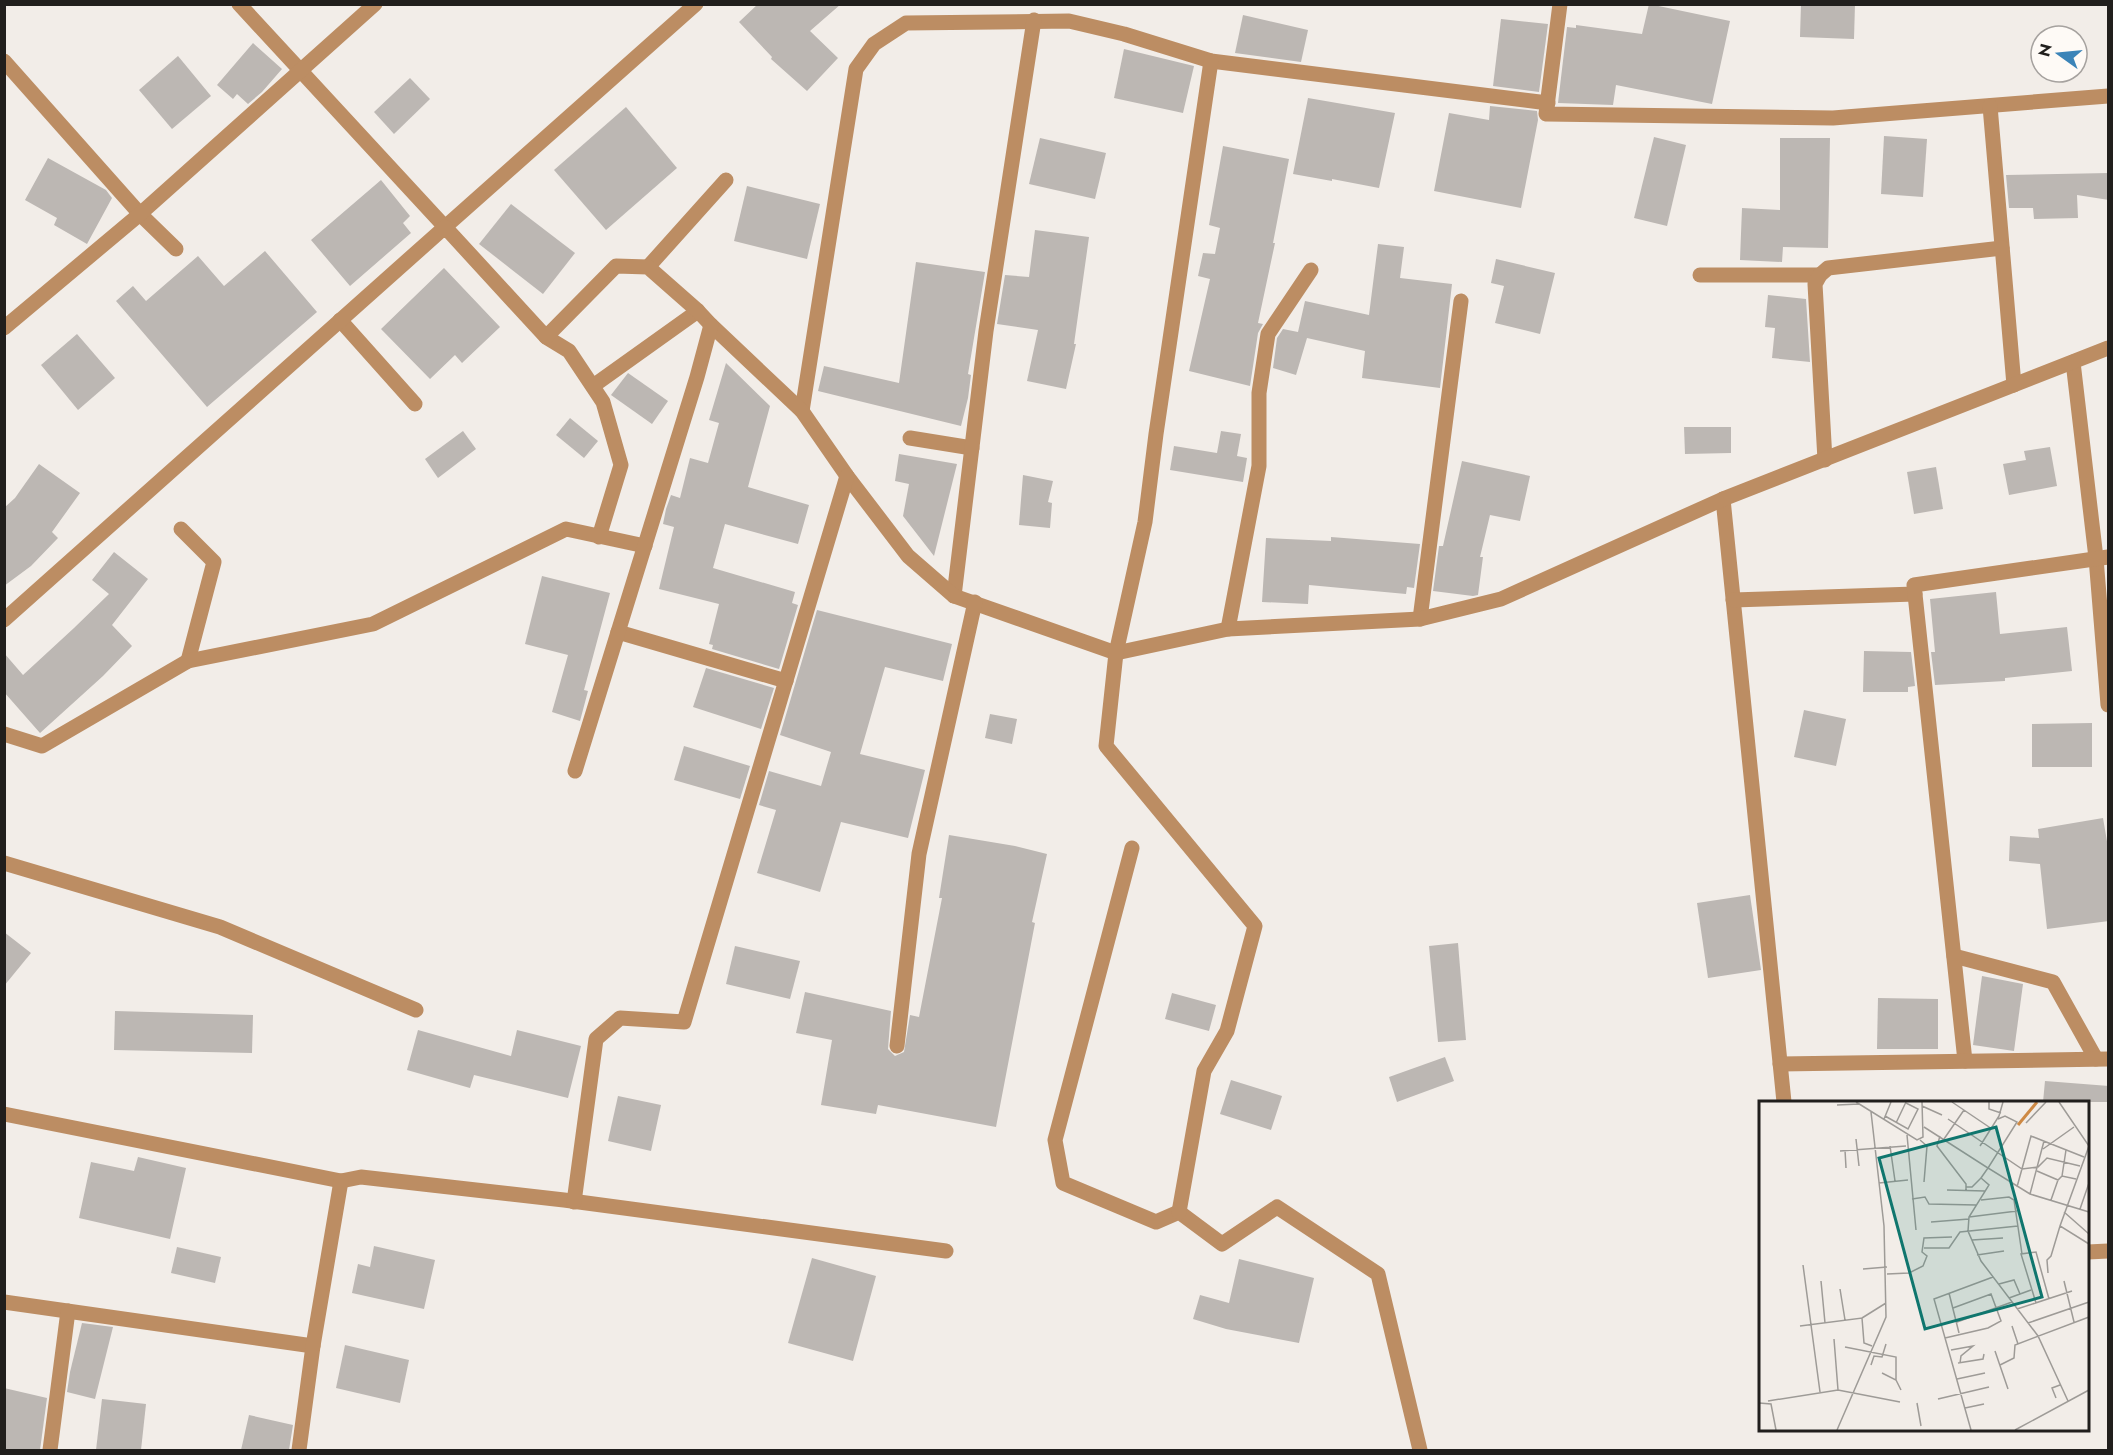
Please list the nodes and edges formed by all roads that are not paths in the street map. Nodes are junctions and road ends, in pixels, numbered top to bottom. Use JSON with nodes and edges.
{"nodes":[{"id":1,"x":239,"y":4,"type":"edge"},
{"id":2,"x":375,"y":4,"type":"edge"},
{"id":3,"x":696,"y":4,"type":"edge"},
{"id":4,"x":1560,"y":4,"type":"edge"},
{"id":5,"x":1034,"y":20,"type":"junction"},
{"id":6,"x":4,"y":61,"type":"edge"},
{"id":7,"x":1211,"y":61,"type":"junction"},
{"id":8,"x":300,"y":72,"type":"junction"},
{"id":9,"x":2109,"y":96,"type":"edge"},
{"id":10,"x":1548,"y":102,"type":"junction"},
{"id":11,"x":1990,"y":106,"type":"junction"},
{"id":12,"x":726,"y":180,"type":"dead end"},
{"id":13,"x":140,"y":214,"type":"junction"},
{"id":14,"x":445,"y":227,"type":"junction"},
{"id":15,"x":2002,"y":248,"type":"junction"},
{"id":16,"x":176,"y":249,"type":"dead end"},
{"id":17,"x":648,"y":267,"type":"junction"},
{"id":18,"x":1311,"y":270,"type":"dead end"},
{"id":19,"x":1820,"y":274,"type":"junction"},
{"id":20,"x":1700,"y":275,"type":"dead end"},
{"id":21,"x":1461,"y":301,"type":"dead end"},
{"id":22,"x":698,"y":310,"type":"junction"},
{"id":23,"x":340,"y":320,"type":"junction"},
{"id":24,"x":711,"y":325,"type":"junction"},
{"id":25,"x":4,"y":328,"type":"edge"},
{"id":26,"x":546,"y":337,"type":"junction"},
{"id":27,"x":2109,"y":348,"type":"edge"},
{"id":28,"x":2073,"y":362,"type":"junction"},
{"id":29,"x":2014,"y":385,"type":"junction"},
{"id":30,"x":593,"y":386,"type":"junction"},
{"id":31,"x":415,"y":404,"type":"dead end"},
{"id":32,"x":802,"y":411,"type":"junction"},
{"id":33,"x":910,"y":438,"type":"dead end"},
{"id":34,"x":972,"y":448,"type":"junction"},
{"id":35,"x":1825,"y":460,"type":"junction"},
{"id":36,"x":847,"y":476,"type":"junction"},
{"id":37,"x":1723,"y":499,"type":"junction"},
{"id":38,"x":181,"y":530,"type":"dead end"},
{"id":39,"x":599,"y":537,"type":"junction"},
{"id":40,"x":645,"y":546,"type":"junction"},
{"id":41,"x":2102,"y":557,"type":"edge"},
{"id":42,"x":1915,"y":594,"type":"junction"},
{"id":43,"x":954,"y":596,"type":"junction"},
{"id":44,"x":1733,"y":600,"type":"junction"},
{"id":45,"x":975,"y":602,"type":"junction"},
{"id":46,"x":1420,"y":619,"type":"junction"},
{"id":47,"x":4,"y":620,"type":"edge"},
{"id":48,"x":1228,"y":629,"type":"junction"},
{"id":49,"x":618,"y":632,"type":"junction"},
{"id":50,"x":1116,"y":653,"type":"junction"},
{"id":51,"x":188,"y":661,"type":"junction"},
{"id":52,"x":786,"y":681,"type":"junction"},
{"id":53,"x":2109,"y":705,"type":"edge"},
{"id":54,"x":4,"y":734,"type":"edge"},
{"id":55,"x":575,"y":771,"type":"dead end"},
{"id":56,"x":1132,"y":848,"type":"dead end"},
{"id":57,"x":4,"y":863,"type":"edge"},
{"id":58,"x":1954,"y":956,"type":"junction"},
{"id":59,"x":416,"y":1010,"type":"dead end"},
{"id":60,"x":897,"y":1046,"type":"dead end"},
{"id":61,"x":2103,"y":1059,"type":"edge"},
{"id":62,"x":1965,"y":1061,"type":"junction"},
{"id":63,"x":1780,"y":1064,"type":"junction"},
{"id":64,"x":1784,"y":1101,"type":"edge"},
{"id":65,"x":4,"y":1114,"type":"edge"},
{"id":66,"x":341,"y":1181,"type":"junction"},
{"id":67,"x":574,"y":1202,"type":"junction"},
{"id":68,"x":1179,"y":1212,"type":"junction"},
{"id":69,"x":945,"y":1251,"type":"dead end"},
{"id":70,"x":2109,"y":1251,"type":"edge"},
{"id":71,"x":2089,"y":1252,"type":"edge"},
{"id":72,"x":4,"y":1302,"type":"edge"},
{"id":73,"x":68,"y":1311,"type":"junction"},
{"id":74,"x":314,"y":1346,"type":"junction"},
{"id":75,"x":50,"y":1450,"type":"edge"},
{"id":76,"x":299,"y":1450,"type":"edge"},
{"id":77,"x":1420,"y":1450,"type":"edge"}],
"edges":[{"from":1,"to":8,"type":"street"},
{"from":2,"to":8,"type":"street"},
{"from":3,"to":14,"type":"street"},
{"from":4,"to":10,"type":"street"},
{"from":5,"to":7,"type":"street"},
{"from":5,"to":32,"type":"street"},
{"from":5,"to":34,"type":"street"},
{"from":6,"to":13,"type":"street"},
{"from":7,"to":10,"type":"street"},
{"from":7,"to":50,"type":"street"},
{"from":8,"to":13,"type":"street"},
{"from":8,"to":14,"type":"street"},
{"from":9,"to":11,"type":"street"},
{"from":10,"to":11,"type":"street"},
{"from":11,"to":15,"type":"street"},
{"from":12,"to":17,"type":"street"},
{"from":13,"to":16,"type":"street"},
{"from":13,"to":25,"type":"street"},
{"from":14,"to":23,"type":"street"},
{"from":14,"to":26,"type":"street"},
{"from":15,"to":19,"type":"street"},
{"from":15,"to":29,"type":"street"},
{"from":17,"to":22,"type":"street"},
{"from":17,"to":26,"type":"street"},
{"from":18,"to":48,"type":"street"},
{"from":19,"to":20,"type":"street"},
{"from":19,"to":35,"type":"street"},
{"from":21,"to":46,"type":"street"},
{"from":22,"to":24,"type":"street"},
{"from":22,"to":30,"type":"street"},
{"from":23,"to":31,"type":"street"},
{"from":23,"to":47,"type":"street"},
{"from":24,"to":32,"type":"street"},
{"from":24,"to":40,"type":"street"},
{"from":26,"to":30,"type":"street"},
{"from":27,"to":28,"type":"street"},
{"from":28,"to":29,"type":"street"},
{"from":28,"to":41,"type":"street"},
{"from":29,"to":35,"type":"street"},
{"from":30,"to":39,"type":"street"},
{"from":32,"to":36,"type":"street"},
{"from":33,"to":34,"type":"street"},
{"from":34,"to":43,"type":"street"},
{"from":35,"to":37,"type":"street"},
{"from":36,"to":43,"type":"street"},
{"from":36,"to":52,"type":"street"},
{"from":37,"to":44,"type":"street"},
{"from":37,"to":46,"type":"street"},
{"from":38,"to":51,"type":"street"},
{"from":39,"to":40,"type":"street"},
{"from":39,"to":51,"type":"street"},
{"from":40,"to":49,"type":"street"},
{"from":41,"to":42,"type":"street"},
{"from":41,"to":53,"type":"street"},
{"from":42,"to":44,"type":"street"},
{"from":42,"to":58,"type":"street"},
{"from":43,"to":45,"type":"street"},
{"from":44,"to":63,"type":"street"},
{"from":45,"to":50,"type":"street"},
{"from":45,"to":60,"type":"street"},
{"from":46,"to":48,"type":"street"},
{"from":48,"to":50,"type":"street"},
{"from":49,"to":52,"type":"street"},
{"from":49,"to":55,"type":"street"},
{"from":50,"to":68,"type":"street"},
{"from":51,"to":54,"type":"street"},
{"from":52,"to":67,"type":"street"},
{"from":56,"to":68,"type":"street"},
{"from":57,"to":59,"type":"street"},
{"from":58,"to":61,"type":"street"},
{"from":58,"to":62,"type":"street"},
{"from":61,"to":62,"type":"street"},
{"from":62,"to":63,"type":"street"},
{"from":63,"to":64,"type":"street"},
{"from":65,"to":66,"type":"street"},
{"from":66,"to":67,"type":"street"},
{"from":66,"to":74,"type":"street"},
{"from":67,"to":69,"type":"street"},
{"from":68,"to":77,"type":"street"},
{"from":70,"to":71,"type":"street"},
{"from":72,"to":73,"type":"street"},
{"from":73,"to":74,"type":"street"},
{"from":73,"to":75,"type":"street"},
{"from":74,"to":76,"type":"street"}]}
